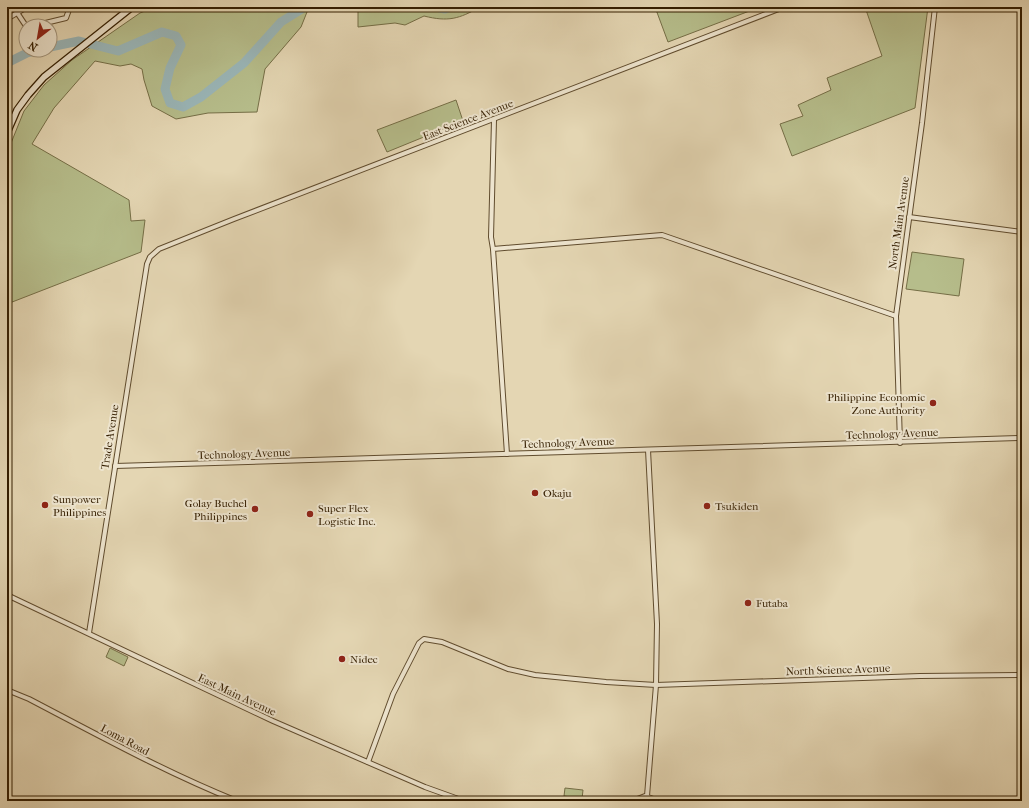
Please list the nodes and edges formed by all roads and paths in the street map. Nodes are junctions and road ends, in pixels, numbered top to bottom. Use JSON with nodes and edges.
{"nodes":[{"id":1,"x":26,"y":7,"type":"edge"},
{"id":2,"x":70,"y":7,"type":"edge"},
{"id":3,"x":132,"y":7,"type":"edge"},
{"id":4,"x":137,"y":7,"type":"edge"},
{"id":5,"x":784,"y":7,"type":"edge"},
{"id":6,"x":935,"y":7,"type":"edge"},
{"id":7,"x":126,"y":12,"type":"junction"},
{"id":8,"x":18,"y":14,"type":"junction"},
{"id":9,"x":21,"y":18,"type":"edge"},
{"id":10,"x":7,"y":20,"type":"edge"},
{"id":11,"x":58,"y":20,"type":"edge"},
{"id":12,"x":494,"y":120,"type":"junction"},
{"id":13,"x":7,"y":133,"type":"edge"},
{"id":14,"x":909,"y":217,"type":"junction"},
{"id":15,"x":1022,"y":232,"type":"edge"},
{"id":16,"x":159,"y":249,"type":"joint"},
{"id":17,"x":493,"y":249,"type":"junction"},
{"id":18,"x":896,"y":316,"type":"junction"},
{"id":19,"x":1022,"y":438,"type":"edge"},
{"id":20,"x":900,"y":443,"type":"junction"},
{"id":21,"x":648,"y":450,"type":"junction"},
{"id":22,"x":507,"y":454,"type":"junction"},
{"id":23,"x":115,"y":466,"type":"junction"},
{"id":24,"x":7,"y":595,"type":"edge"},
{"id":25,"x":89,"y":633,"type":"junction"},
{"id":26,"x":1022,"y":675,"type":"edge"},
{"id":27,"x":656,"y":685,"type":"junction"},
{"id":28,"x":7,"y":690,"type":"edge"},
{"id":29,"x":368,"y":762,"type":"junction"},
{"id":30,"x":647,"y":796,"type":"junction"},
{"id":31,"x":237,"y":801,"type":"edge"},
{"id":32,"x":464,"y":801,"type":"edge"},
{"id":33,"x":632,"y":801,"type":"edge"},
{"id":34,"x":659,"y":801,"type":"edge"}],
"edges":[{"from":1,"to":8,"type":"street"},
{"from":2,"to":11,"type":"street"},
{"from":3,"to":7,"type":"main road"},
{"from":4,"to":7,"type":"main road"},
{"from":5,"to":12,"type":"street","name":"East Science Avenue"},
{"from":6,"to":14,"type":"street","name":"North Main Avenue"},
{"from":7,"to":13,"type":"main road"},
{"from":8,"to":9,"type":"street"},
{"from":8,"to":10,"type":"street"},
{"from":12,"to":16,"type":"street","name":"East Science Avenue"},
{"from":12,"to":17,"type":"street"},
{"from":14,"to":15,"type":"street"},
{"from":14,"to":18,"type":"street","name":"North Main Avenue"},
{"from":16,"to":23,"type":"street","name":"Trade Avenue"},
{"from":17,"to":18,"type":"street"},
{"from":17,"to":22,"type":"street"},
{"from":18,"to":20,"type":"street","name":"North Main Avenue"},
{"from":19,"to":20,"type":"street","name":"Technology Avenue"},
{"from":20,"to":21,"type":"street","name":"Technology Avenue"},
{"from":21,"to":22,"type":"street","name":"Technology Avenue"},
{"from":21,"to":27,"type":"street"},
{"from":22,"to":23,"type":"street","name":"Technology Avenue"},
{"from":23,"to":25,"type":"street","name":"Trade Avenue"},
{"from":24,"to":25,"type":"street","name":"East Main Avenue"},
{"from":25,"to":29,"type":"street","name":"East Main Avenue"},
{"from":26,"to":27,"type":"street","name":"North Science Avenue"},
{"from":27,"to":29,"type":"street","name":"North Science Avenue"},
{"from":27,"to":30,"type":"street"},
{"from":28,"to":31,"type":"street","name":"Loma Road"},
{"from":29,"to":32,"type":"street","name":"East Main Avenue"},
{"from":30,"to":33,"type":"street"},
{"from":30,"to":34,"type":"street"}]}
